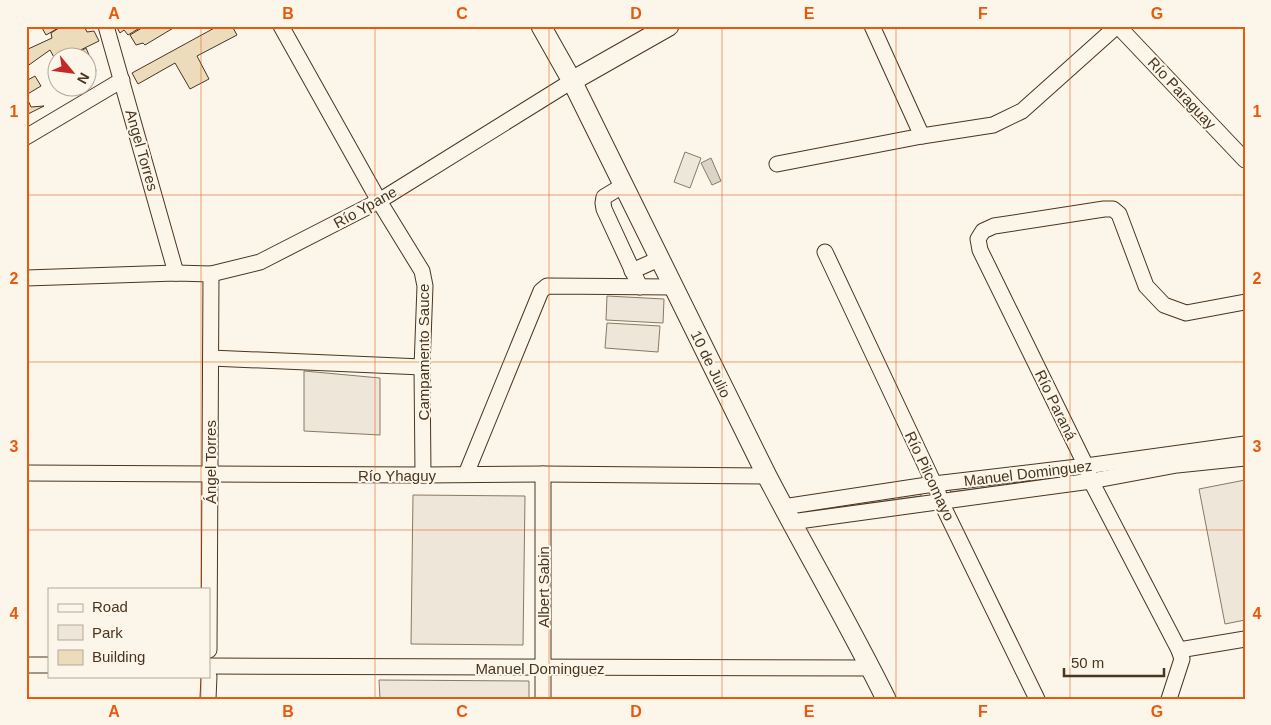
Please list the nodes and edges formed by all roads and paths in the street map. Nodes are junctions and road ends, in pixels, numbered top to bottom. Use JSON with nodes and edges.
{"nodes":[{"id":1,"x":106,"y":26,"type":"edge"},
{"id":2,"x":281,"y":26,"type":"edge"},
{"id":3,"x":541,"y":26,"type":"edge"},
{"id":4,"x":669,"y":26,"type":"edge"},
{"id":5,"x":872,"y":26,"type":"edge"},
{"id":6,"x":1117,"y":26,"type":"edge"},
{"id":7,"x":122,"y":80,"type":"junction"},
{"id":8,"x":572,"y":81,"type":"junction"},
{"id":9,"x":922,"y":136,"type":"junction"},
{"id":10,"x":26,"y":137,"type":"edge"},
{"id":11,"x":1245,"y":160,"type":"edge"},
{"id":12,"x":777,"y":164,"type":"dead end"},
{"id":13,"x":624,"y":185,"type":"junction"},
{"id":14,"x":379,"y":201,"type":"junction"},
{"id":15,"x":825,"y":252,"type":"dead end"},
{"id":16,"x":659,"y":259,"type":"junction"},
{"id":17,"x":632,"y":271,"type":"junction"},
{"id":18,"x":176,"y":273,"type":"junction"},
{"id":19,"x":211,"y":274,"type":"junction"},
{"id":20,"x":26,"y":278,"type":"edge"},
{"id":21,"x":640,"y":287,"type":"junction"},
{"id":22,"x":674,"y":287,"type":"junction"},
{"id":23,"x":1245,"y":302,"type":"edge"},
{"id":24,"x":211,"y":358,"type":"junction"},
{"id":25,"x":422,"y":367,"type":"junction"},
{"id":26,"x":1245,"y":444,"type":"edge"},
{"id":27,"x":1245,"y":458,"type":"edge"},
{"id":28,"x":1086,"y":466,"type":"junction"},
{"id":29,"x":26,"y":473,"type":"edge"},
{"id":30,"x":210,"y":474,"type":"junction"},
{"id":31,"x":466,"y":474,"type":"junction"},
{"id":32,"x":543,"y":474,"type":"junction"},
{"id":33,"x":423,"y":475,"type":"junction"},
{"id":34,"x":767,"y":476,"type":"junction"},
{"id":35,"x":1091,"y":480,"type":"junction"},
{"id":36,"x":934,"y":484,"type":"junction"},
{"id":37,"x":940,"y":500,"type":"junction"},
{"id":38,"x":787,"y":514,"type":"junction"},
{"id":39,"x":209,"y":588,"type":"edge"},
{"id":40,"x":1245,"y":639,"type":"edge"},
{"id":41,"x":1179,"y":650,"type":"junction"},
{"id":42,"x":26,"y":665,"type":"edge"},
{"id":43,"x":48,"y":666,"type":"edge"},
{"id":44,"x":210,"y":666,"type":"edge"},
{"id":45,"x":542,"y":668,"type":"junction"},
{"id":46,"x":871,"y":668,"type":"junction"},
{"id":47,"x":209,"y":678,"type":"edge"},
{"id":48,"x":208,"y":699,"type":"edge"},
{"id":49,"x":543,"y":699,"type":"edge"},
{"id":50,"x":886,"y":699,"type":"edge"},
{"id":51,"x":1037,"y":699,"type":"edge"},
{"id":52,"x":1169,"y":699,"type":"edge"}],
"edges":[{"from":1,"to":7,"type":"street","name":"Angel Torres"},
{"from":2,"to":14,"type":"street","name":"Campamento Sauce"},
{"from":3,"to":8,"type":"main road","name":"10 de Julio"},
{"from":4,"to":8,"type":"main road","name":"Río Ypane"},
{"from":5,"to":9,"type":"street"},
{"from":6,"to":9,"type":"street"},
{"from":6,"to":11,"type":"street","name":"Río Paraguay"},
{"from":7,"to":10,"type":"street"},
{"from":7,"to":18,"type":"street","name":"Angel Torres"},
{"from":8,"to":13,"type":"main road","name":"10 de Julio"},
{"from":8,"to":14,"type":"street","name":"Río Ypane"},
{"from":9,"to":12,"type":"street"},
{"from":13,"to":16,"type":"main road","name":"10 de Julio"},
{"from":13,"to":17,"type":"street"},
{"from":14,"to":19,"type":"street","name":"Río Ypane"},
{"from":14,"to":25,"type":"street","name":"Campamento Sauce"},
{"from":15,"to":36,"type":"street","name":"Río Pilcomayo"},
{"from":16,"to":17,"type":"street"},
{"from":16,"to":22,"type":"main road","name":"10 de Julio"},
{"from":17,"to":21,"type":"street"},
{"from":18,"to":19,"type":"street","name":"Río Ypane"},
{"from":18,"to":20,"type":"street","name":"Río Ypane"},
{"from":19,"to":24,"type":"street","name":"Ángel Torres"},
{"from":21,"to":22,"type":"street"},
{"from":21,"to":31,"type":"street"},
{"from":22,"to":34,"type":"main road","name":"10 de Julio"},
{"from":23,"to":28,"type":"street","name":"Río Paraná"},
{"from":24,"to":25,"type":"street"},
{"from":24,"to":30,"type":"street","name":"Ángel Torres"},
{"from":25,"to":33,"type":"street","name":"Campamento Sauce"},
{"from":26,"to":28,"type":"street","name":"Manuel Dominguez"},
{"from":27,"to":35,"type":"street","name":"Manuel Dominguez"},
{"from":28,"to":35,"type":"street","name":"Río Paraná"},
{"from":28,"to":36,"type":"street","name":"Manuel Dominguez"},
{"from":29,"to":30,"type":"street","name":"Río Yhaguy"},
{"from":30,"to":33,"type":"street","name":"Río Yhaguy"},
{"from":30,"to":39,"type":"street","name":"Ángel Torres"},
{"from":31,"to":32,"type":"street","name":"Río Yhaguy"},
{"from":31,"to":33,"type":"street","name":"Río Yhaguy"},
{"from":32,"to":34,"type":"street","name":"Río Yhaguy"},
{"from":32,"to":45,"type":"street","name":"Albert Sabin"},
{"from":34,"to":38,"type":"main road","name":"10 de Julio"},
{"from":35,"to":37,"type":"street","name":"Manuel Dominguez"},
{"from":35,"to":41,"type":"street","name":"Río Paraná"},
{"from":36,"to":37,"type":"street","name":"Río Pilcomayo"},
{"from":36,"to":38,"type":"street","name":"Manuel Dominguez"},
{"from":37,"to":38,"type":"street","name":"Manuel Dominguez"},
{"from":37,"to":51,"type":"street","name":"Río Pilcomayo"},
{"from":38,"to":46,"type":"main road","name":"10 de Julio"},
{"from":40,"to":41,"type":"street"},
{"from":41,"to":52,"type":"street"},
{"from":42,"to":43,"type":"street"},
{"from":44,"to":45,"type":"street","name":"Manuel Dominguez"},
{"from":45,"to":46,"type":"street","name":"Manuel Dominguez"},
{"from":45,"to":49,"type":"street","name":"Albert Sabin"},
{"from":46,"to":50,"type":"main road","name":"10 de Julio"},
{"from":47,"to":48,"type":"street"}]}
